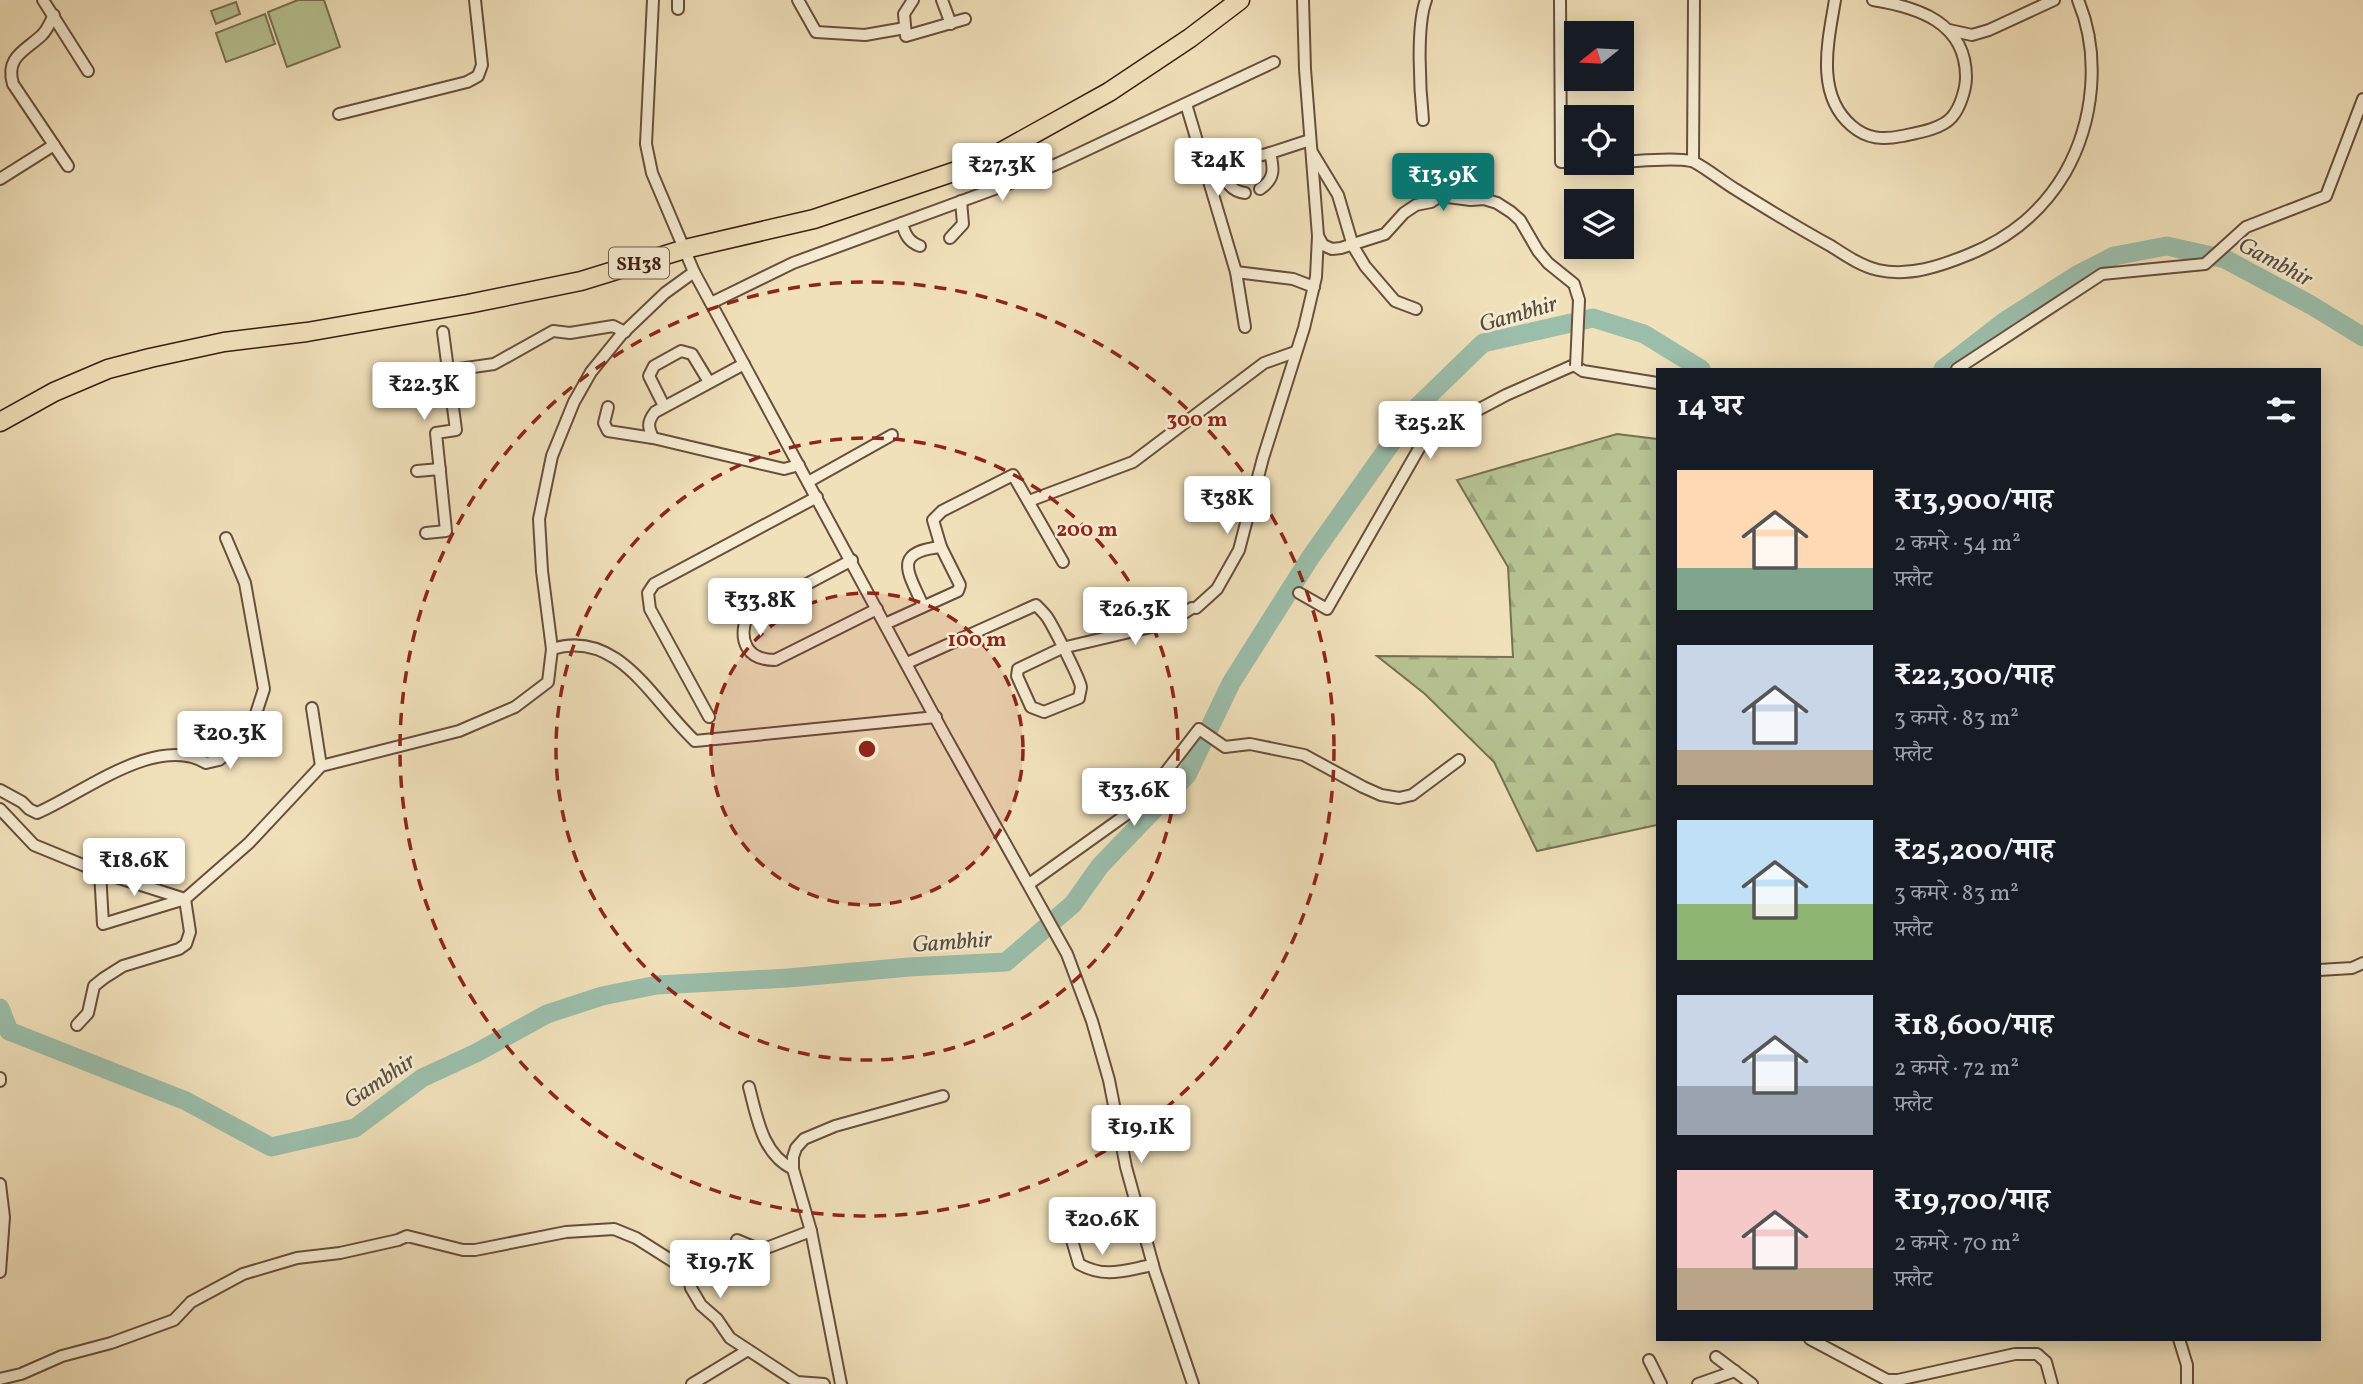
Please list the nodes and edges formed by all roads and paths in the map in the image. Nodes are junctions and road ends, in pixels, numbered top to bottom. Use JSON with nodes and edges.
{"nodes":[{"id":1,"x":43,"y":0,"type":"edge"},
{"id":2,"x":475,"y":0,"type":"edge"},
{"id":3,"x":653,"y":0,"type":"edge"},
{"id":4,"x":797,"y":0,"type":"edge"},
{"id":5,"x":913,"y":0,"type":"edge"},
{"id":6,"x":942,"y":0,"type":"edge"},
{"id":7,"x":1240,"y":0,"type":"edge"},
{"id":8,"x":1303,"y":0,"type":"edge"},
{"id":9,"x":1426,"y":0,"type":"edge"},
{"id":10,"x":1560,"y":0,"type":"edge"},
{"id":11,"x":1694,"y":0,"type":"edge"},
{"id":12,"x":1835,"y":0,"type":"edge"},
{"id":13,"x":1872,"y":0,"type":"edge"},
{"id":14,"x":2054,"y":0,"type":"edge"},
{"id":15,"x":2078,"y":0,"type":"edge"},
{"id":16,"x":54,"y":15,"type":"junction"},
{"id":17,"x":965,"y":19,"type":"dead end"},
{"id":18,"x":951,"y":24,"type":"junction"},
{"id":19,"x":905,"y":28,"type":"junction"},
{"id":20,"x":1948,"y":30,"type":"junction"},
{"id":21,"x":1274,"y":62,"type":"dead end"},
{"id":22,"x":88,"y":71,"type":"dead end"},
{"id":23,"x":2363,"y":99,"type":"edge"},
{"id":24,"x":1186,"y":104,"type":"junction"},
{"id":25,"x":339,"y":114,"type":"dead end"},
{"id":26,"x":1423,"y":120,"type":"dead end"},
{"id":27,"x":54,"y":145,"type":"junction"},
{"id":28,"x":1310,"y":145,"type":"junction"},
{"id":29,"x":1270,"y":153,"type":"junction"},
{"id":30,"x":1693,"y":161,"type":"junction"},
{"id":31,"x":1564,"y":162,"type":"edge"},
{"id":32,"x":1634,"y":162,"type":"edge"},
{"id":33,"x":68,"y":166,"type":"dead end"},
{"id":34,"x":1219,"y":167,"type":"junction"},
{"id":35,"x":1206,"y":170,"type":"junction"},
{"id":36,"x":0,"y":179,"type":"edge"},
{"id":37,"x":1260,"y":189,"type":"dead end"},
{"id":38,"x":1245,"y":193,"type":"dead end"},
{"id":39,"x":961,"y":201,"type":"junction"},
{"id":40,"x":902,"y":223,"type":"junction"},
{"id":41,"x":1318,"y":236,"type":"junction"},
{"id":42,"x":950,"y":238,"type":"dead end"},
{"id":43,"x":920,"y":246,"type":"dead end"},
{"id":44,"x":1353,"y":246,"type":"junction"},
{"id":45,"x":685,"y":249,"type":"junction"},
{"id":46,"x":694,"y":272,"type":"junction"},
{"id":47,"x":1236,"y":272,"type":"junction"},
{"id":48,"x":1314,"y":287,"type":"junction"},
{"id":49,"x":711,"y":303,"type":"junction"},
{"id":50,"x":1416,"y":309,"type":"dead end"},
{"id":51,"x":1244,"y":327,"type":"dead end"},
{"id":52,"x":443,"y":332,"type":"dead end"},
{"id":53,"x":625,"y":332,"type":"junction"},
{"id":54,"x":1295,"y":352,"type":"junction"},
{"id":55,"x":744,"y":365,"type":"junction"},
{"id":56,"x":1576,"y":366,"type":"dead end"},
{"id":57,"x":1959,"y":368,"type":"edge"},
{"id":58,"x":443,"y":371,"type":"junction"},
{"id":59,"x":709,"y":383,"type":"junction"},
{"id":60,"x":1656,"y":383,"type":"edge"},
{"id":61,"x":664,"y":406,"type":"junction"},
{"id":62,"x":608,"y":407,"type":"dead end"},
{"id":63,"x":0,"y":422,"type":"edge"},
{"id":64,"x":892,"y":435,"type":"dead end"},
{"id":65,"x":653,"y":438,"type":"junction"},
{"id":66,"x":799,"y":465,"type":"junction"},
{"id":67,"x":440,"y":470,"type":"junction"},
{"id":68,"x":417,"y":471,"type":"dead end"},
{"id":69,"x":808,"y":482,"type":"junction"},
{"id":70,"x":817,"y":498,"type":"junction"},
{"id":71,"x":1029,"y":501,"type":"junction"},
{"id":72,"x":426,"y":533,"type":"dead end"},
{"id":73,"x":226,"y":538,"type":"dead end"},
{"id":74,"x":941,"y":547,"type":"junction"},
{"id":75,"x":852,"y":559,"type":"junction"},
{"id":76,"x":1063,"y":562,"type":"dead end"},
{"id":77,"x":1298,"y":593,"type":"dead end"},
{"id":78,"x":923,"y":606,"type":"junction"},
{"id":79,"x":877,"y":609,"type":"junction"},
{"id":80,"x":885,"y":624,"type":"junction"},
{"id":81,"x":1062,"y":648,"type":"junction"},
{"id":82,"x":552,"y":649,"type":"junction"},
{"id":83,"x":907,"y":663,"type":"junction"},
{"id":84,"x":312,"y":708,"type":"dead end"},
{"id":85,"x":709,"y":716,"type":"dead end"},
{"id":86,"x":936,"y":717,"type":"junction"},
{"id":87,"x":1459,"y":760,"type":"dead end"},
{"id":88,"x":321,"y":765,"type":"junction"},
{"id":89,"x":0,"y":790,"type":"edge"},
{"id":90,"x":0,"y":809,"type":"edge"},
{"id":91,"x":100,"y":872,"type":"junction"},
{"id":92,"x":1029,"y":884,"type":"junction"},
{"id":93,"x":186,"y":899,"type":"junction"},
{"id":94,"x":2363,"y":963,"type":"edge"},
{"id":95,"x":2321,"y":970,"type":"edge"},
{"id":96,"x":77,"y":1025,"type":"dead end"},
{"id":97,"x":749,"y":1087,"type":"dead end"},
{"id":98,"x":943,"y":1096,"type":"dead end"},
{"id":99,"x":793,"y":1168,"type":"junction"},
{"id":100,"x":0,"y":1184,"type":"edge"},
{"id":101,"x":1066,"y":1220,"type":"dead end"},
{"id":102,"x":811,"y":1231,"type":"junction"},
{"id":103,"x":737,"y":1240,"type":"dead end"},
{"id":104,"x":1153,"y":1265,"type":"junction"},
{"id":105,"x":0,"y":1272,"type":"edge"},
{"id":106,"x":1814,"y":1341,"type":"edge"},
{"id":107,"x":2180,"y":1341,"type":"edge"},
{"id":108,"x":748,"y":1350,"type":"junction"},
{"id":109,"x":1716,"y":1357,"type":"dead end"},
{"id":110,"x":1649,"y":1360,"type":"dead end"},
{"id":111,"x":1735,"y":1371,"type":"junction"},
{"id":112,"x":0,"y":1379,"type":"edge"},
{"id":113,"x":692,"y":1384,"type":"edge"},
{"id":114,"x":824,"y":1384,"type":"edge"},
{"id":115,"x":841,"y":1384,"type":"edge"},
{"id":116,"x":1194,"y":1384,"type":"edge"},
{"id":117,"x":1661,"y":1384,"type":"edge"},
{"id":118,"x":1698,"y":1384,"type":"edge"},
{"id":119,"x":1752,"y":1384,"type":"edge"},
{"id":120,"x":2052,"y":1384,"type":"edge"},
{"id":121,"x":2187,"y":1384,"type":"edge"}],
"edges":[{"from":1,"to":16,"type":"street"},
{"from":2,"to":25,"type":"street"},
{"from":3,"to":45,"type":"street"},
{"from":4,"to":19,"type":"street"},
{"from":5,"to":19,"type":"street"},
{"from":6,"to":18,"type":"street"},
{"from":7,"to":45,"type":"main road","number":"SH38"},
{"from":8,"to":28,"type":"street"},
{"from":9,"to":26,"type":"street"},
{"from":10,"to":31,"type":"street"},
{"from":11,"to":30,"type":"street"},
{"from":12,"to":20,"type":"street"},
{"from":13,"to":20,"type":"street"},
{"from":14,"to":20,"type":"street"},
{"from":15,"to":30,"type":"street"},
{"from":16,"to":22,"type":"street"},
{"from":16,"to":27,"type":"street"},
{"from":17,"to":18,"type":"street"},
{"from":18,"to":19,"type":"street"},
{"from":21,"to":24,"type":"street"},
{"from":23,"to":57,"type":"street"},
{"from":24,"to":35,"type":"street"},
{"from":24,"to":39,"type":"street"},
{"from":27,"to":33,"type":"street"},
{"from":27,"to":36,"type":"street"},
{"from":28,"to":29,"type":"street"},
{"from":28,"to":41,"type":"street"},
{"from":28,"to":44,"type":"street"},
{"from":29,"to":34,"type":"street"},
{"from":29,"to":37,"type":"street"},
{"from":30,"to":32,"type":"street"},
{"from":34,"to":35,"type":"street"},
{"from":34,"to":38,"type":"street"},
{"from":35,"to":47,"type":"street"},
{"from":39,"to":40,"type":"street"},
{"from":39,"to":42,"type":"street"},
{"from":40,"to":43,"type":"street"},
{"from":40,"to":49,"type":"street"},
{"from":41,"to":44,"type":"street"},
{"from":41,"to":48,"type":"street"},
{"from":44,"to":50,"type":"street"},
{"from":44,"to":56,"type":"street","bridge":true},
{"from":45,"to":46,"type":"street"},
{"from":45,"to":63,"type":"main road","number":"SH38"},
{"from":46,"to":49,"type":"street"},
{"from":46,"to":53,"type":"street"},
{"from":47,"to":48,"type":"street"},
{"from":47,"to":51,"type":"street"},
{"from":48,"to":54,"type":"street"},
{"from":49,"to":55,"type":"street"},
{"from":52,"to":58,"type":"street"},
{"from":53,"to":58,"type":"street"},
{"from":53,"to":82,"type":"street"},
{"from":54,"to":71,"type":"street"},
{"from":54,"to":81,"type":"street"},
{"from":55,"to":59,"type":"street"},
{"from":55,"to":66,"type":"street"},
{"from":58,"to":67,"type":"street"},
{"from":59,"to":61,"type":"street"},
{"from":59,"to":61,"type":"street"},
{"from":60,"to":77,"type":"street"},
{"from":61,"to":65,"type":"street"},
{"from":62,"to":65,"type":"street"},
{"from":64,"to":69,"type":"street"},
{"from":65,"to":66,"type":"street"},
{"from":66,"to":69,"type":"street"},
{"from":67,"to":68,"type":"street"},
{"from":67,"to":72,"type":"street"},
{"from":69,"to":70,"type":"street"},
{"from":70,"to":75,"type":"street"},
{"from":70,"to":85,"type":"street"},
{"from":71,"to":74,"type":"street"},
{"from":71,"to":76,"type":"street"},
{"from":73,"to":89,"type":"street"},
{"from":74,"to":78,"type":"street"},
{"from":74,"to":78,"type":"street"},
{"from":75,"to":79,"type":"street"},
{"from":75,"to":79,"type":"street"},
{"from":78,"to":80,"type":"street"},
{"from":79,"to":80,"type":"street"},
{"from":80,"to":83,"type":"street"},
{"from":81,"to":81,"type":"street"},
{"from":81,"to":83,"type":"street"},
{"from":82,"to":86,"type":"street"},
{"from":82,"to":88,"type":"street"},
{"from":83,"to":86,"type":"street"},
{"from":84,"to":88,"type":"street"},
{"from":86,"to":92,"type":"street"},
{"from":87,"to":92,"type":"street"},
{"from":88,"to":93,"type":"street"},
{"from":90,"to":91,"type":"street"},
{"from":91,"to":93,"type":"street"},
{"from":91,"to":93,"type":"street"},
{"from":92,"to":104,"type":"street"},
{"from":93,"to":96,"type":"street"},
{"from":94,"to":95,"type":"street"},
{"from":97,"to":99,"type":"street"},
{"from":98,"to":99,"type":"street"},
{"from":99,"to":102,"type":"street"},
{"from":100,"to":105,"type":"street"},
{"from":101,"to":104,"type":"street"},
{"from":102,"to":103,"type":"street"},
{"from":102,"to":115,"type":"street"},
{"from":104,"to":116,"type":"street"},
{"from":106,"to":120,"type":"street"},
{"from":107,"to":121,"type":"street"},
{"from":108,"to":112,"type":"street"},
{"from":108,"to":113,"type":"street"},
{"from":108,"to":114,"type":"street"},
{"from":109,"to":111,"type":"street"},
{"from":110,"to":117,"type":"street"},
{"from":111,"to":118,"type":"street"},
{"from":111,"to":119,"type":"street"}]}
